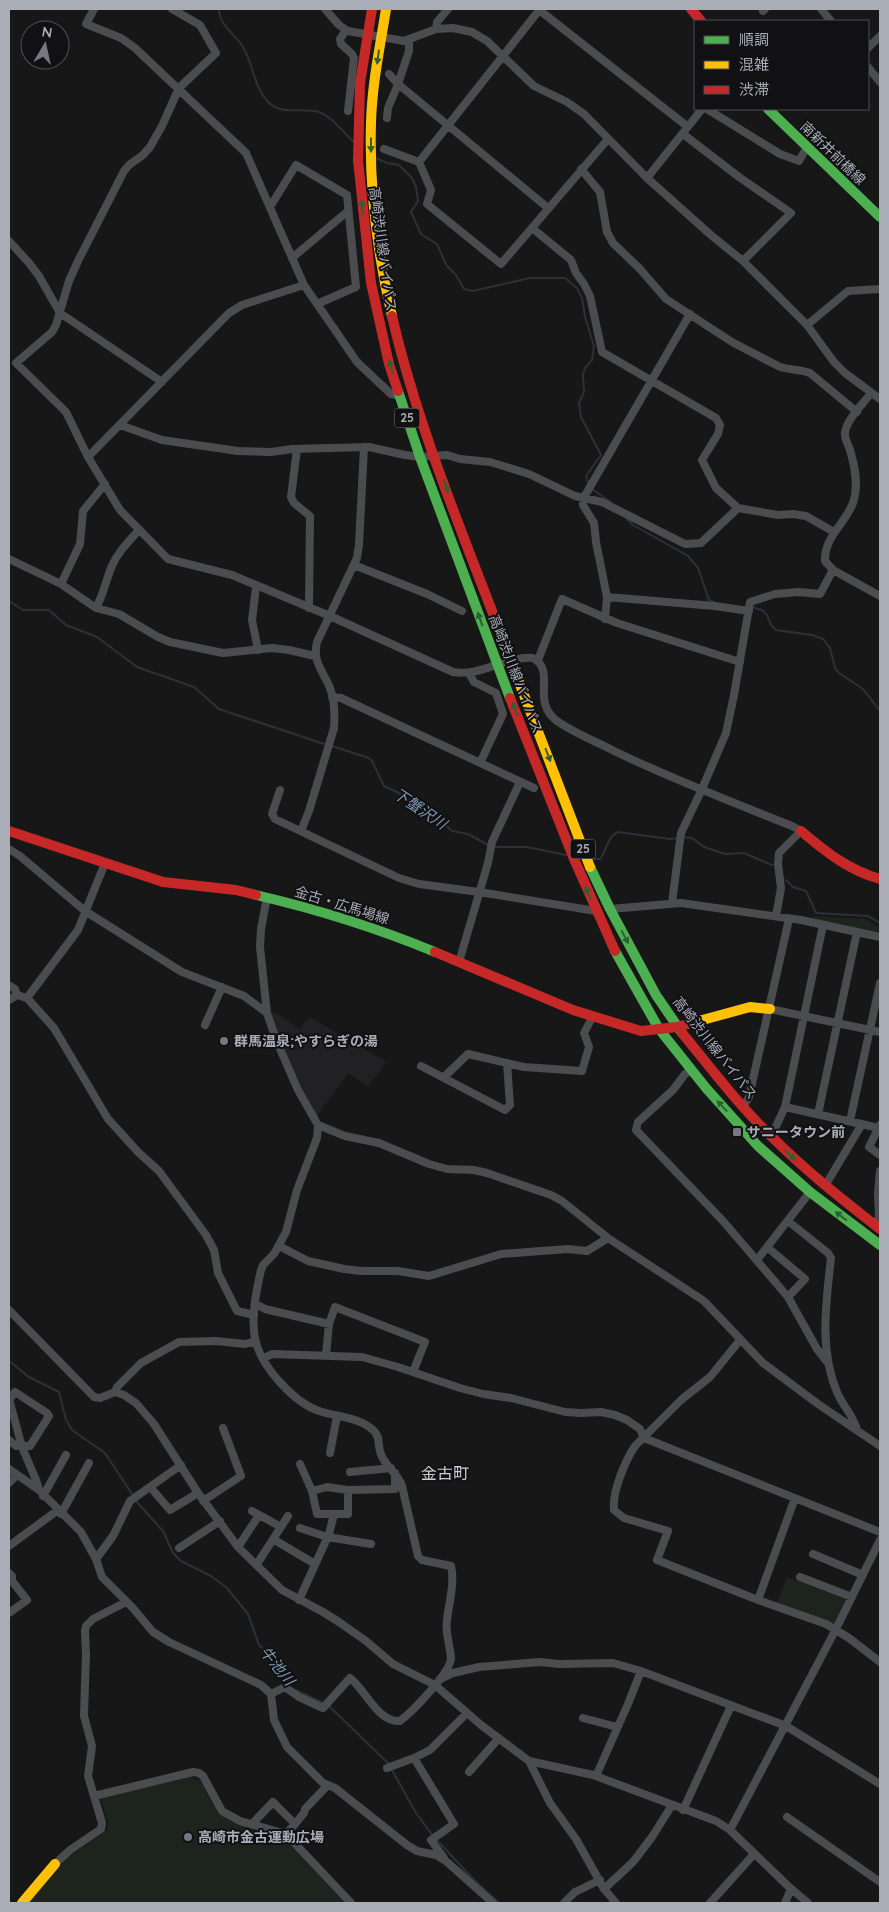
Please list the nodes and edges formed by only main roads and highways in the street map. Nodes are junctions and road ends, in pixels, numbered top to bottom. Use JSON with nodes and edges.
{"nodes":[{"id":1,"x":372,"y":9,"type":"edge"},
{"id":2,"x":386,"y":9,"type":"edge"},
{"id":3,"x":691,"y":9,"type":"edge"},
{"id":4,"x":700,"y":20,"type":"edge"},
{"id":5,"x":769,"y":110,"type":"edge"},
{"id":6,"x":880,"y":217,"type":"edge"},
{"id":7,"x":9,"y":831,"type":"edge"},
{"id":8,"x":801,"y":831,"type":"road end"},
{"id":9,"x":880,"y":879,"type":"edge"},
{"id":10,"x":770,"y":1009,"type":"road end"},
{"id":11,"x":676,"y":1027,"type":"junction"},
{"id":12,"x":659,"y":1029,"type":"junction"},
{"id":13,"x":878,"y":1227,"type":"edge"},
{"id":14,"x":880,"y":1245,"type":"edge"},
{"id":15,"x":55,"y":1864,"type":"road end"},
{"id":16,"x":22,"y":1903,"type":"edge"}],
"edges":[{"from":12,"to":1,"type":"main road","name":"高崎渋川線バイパス","number":"25","one_way":true},
{"from":2,"to":11,"type":"main road","name":"高崎渋川線バイパス","number":"25","one_way":true},
{"from":3,"to":4,"type":"main road"},
{"from":5,"to":6,"type":"main road","name":"南新井前橋線"},
{"from":7,"to":12,"type":"main road","name":"金古・広馬場線"},
{"from":8,"to":9,"type":"main road"},
{"from":10,"to":11,"type":"main road","name":"金古・広馬場線"},
{"from":11,"to":12,"type":"main road","name":"金古・広馬場線"},
{"from":11,"to":13,"type":"main road","name":"高崎渋川線バイパス","number":"25","one_way":true},
{"from":14,"to":12,"type":"main road","name":"高崎渋川線バイパス","number":"25","one_way":true},
{"from":15,"to":16,"type":"main road"}]}
